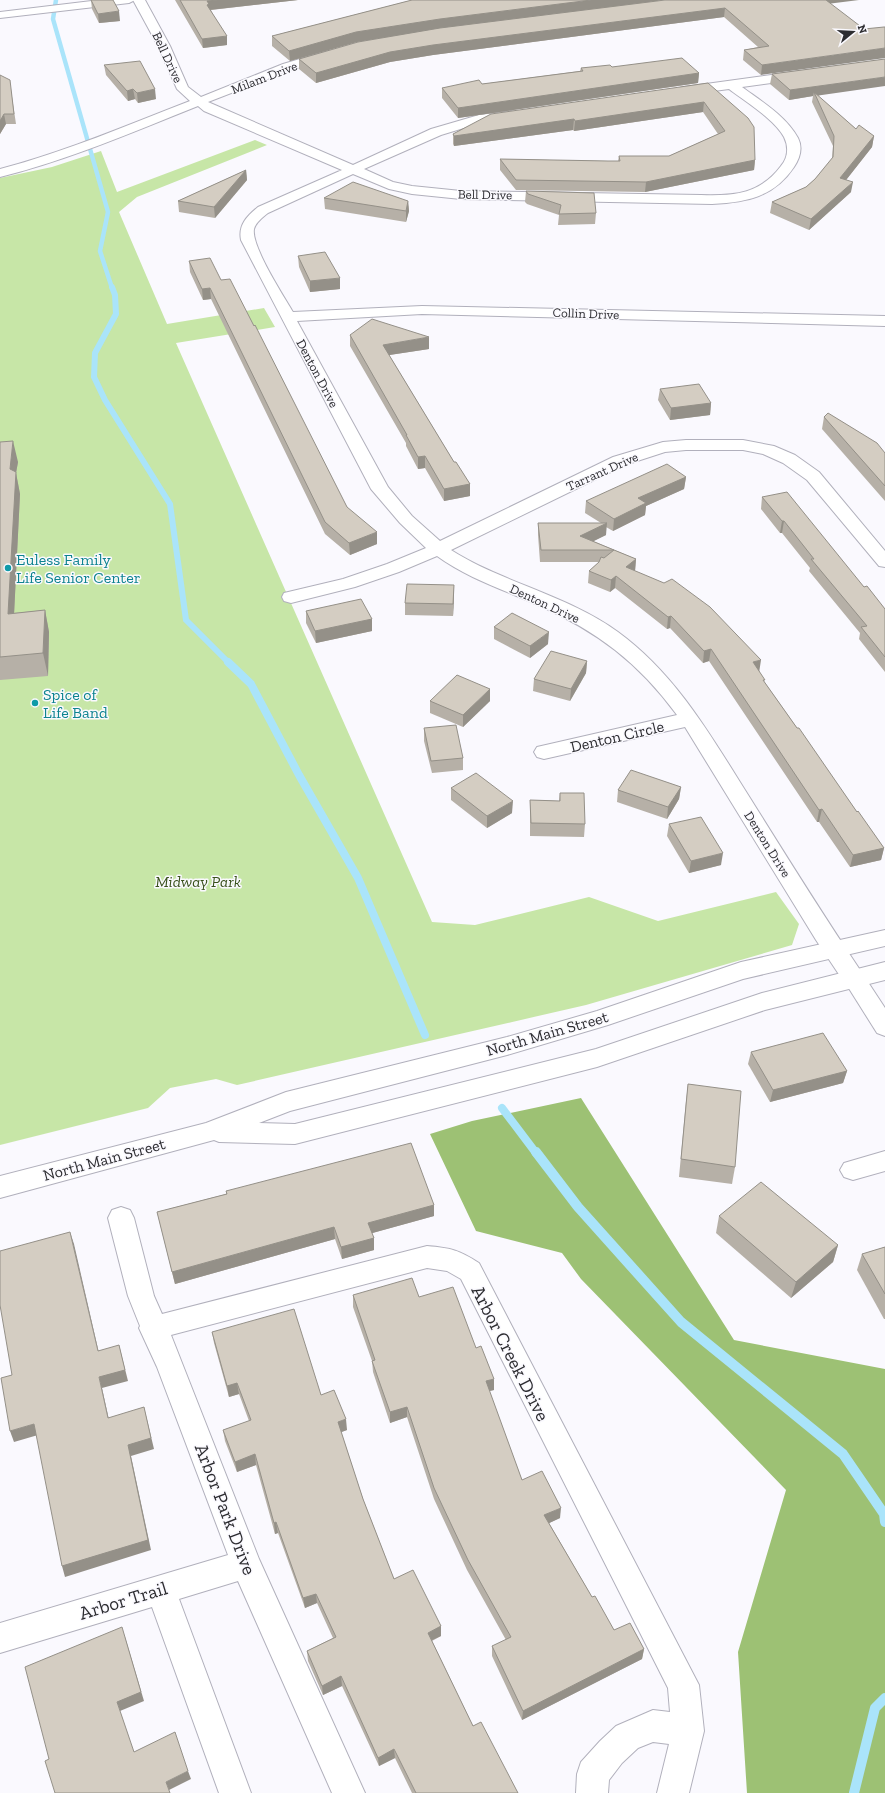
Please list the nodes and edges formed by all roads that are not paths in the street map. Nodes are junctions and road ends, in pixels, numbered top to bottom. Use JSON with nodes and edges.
{"nodes":[{"id":1,"x":129,"y":0,"type":"edge"},
{"id":2,"x":140,"y":0,"type":"edge"},
{"id":3,"x":0,"y":15,"type":"edge"},
{"id":4,"x":338,"y":52,"type":"edge"},
{"id":5,"x":816,"y":73,"type":"edge"},
{"id":6,"x":732,"y":84,"type":"junction"},
{"id":7,"x":669,"y":93,"type":"edge"},
{"id":8,"x":200,"y":102,"type":"junction"},
{"id":9,"x":528,"y":112,"type":"edge"},
{"id":10,"x":352,"y":169,"type":"junction"},
{"id":11,"x":0,"y":173,"type":"edge"},
{"id":12,"x":288,"y":317,"type":"junction"},
{"id":13,"x":885,"y":321,"type":"edge"},
{"id":14,"x":438,"y":549,"type":"junction"},
{"id":15,"x":885,"y":562,"type":"edge"},
{"id":16,"x":291,"y":597,"type":"dead end"},
{"id":17,"x":690,"y":719,"type":"junction"},
{"id":18,"x":544,"y":752,"type":"dead end"},
{"id":19,"x":885,"y":938,"type":"edge"},
{"id":20,"x":834,"y":950,"type":"junction"},
{"id":21,"x":885,"y":971,"type":"edge"},
{"id":22,"x":854,"y":979,"type":"junction"},
{"id":23,"x":885,"y":1027,"type":"edge"},
{"id":24,"x":209,"y":1132,"type":"junction"},
{"id":25,"x":885,"y":1161,"type":"edge"},
{"id":26,"x":853,"y":1170,"type":"dead end"},
{"id":27,"x":0,"y":1187,"type":"edge"},
{"id":28,"x":121,"y":1218,"type":"dead end"},
{"id":29,"x":153,"y":1328,"type":"junction"},
{"id":30,"x":246,"y":1564,"type":"junction"},
{"id":31,"x":160,"y":1589,"type":"junction"},
{"id":32,"x":0,"y":1638,"type":"edge"},
{"id":33,"x":688,"y":1731,"type":"junction"},
{"id":34,"x":235,"y":1793,"type":"edge"},
{"id":35,"x":349,"y":1793,"type":"edge"},
{"id":36,"x":592,"y":1793,"type":"edge"},
{"id":37,"x":673,"y":1793,"type":"edge"}],
"edges":[{"from":1,"to":3,"type":"street"},
{"from":2,"to":8,"type":"street","name":"Bell Drive"},
{"from":4,"to":8,"type":"street","name":"Milam Drive"},
{"from":5,"to":6,"type":"street"},
{"from":6,"to":7,"type":"street"},
{"from":6,"to":10,"type":"street","name":"Bell Drive"},
{"from":8,"to":10,"type":"street","name":"Bell Drive"},
{"from":8,"to":11,"type":"street","name":"Milam Drive"},
{"from":9,"to":10,"type":"street","name":"Denton Drive"},
{"from":10,"to":12,"type":"street","name":"Denton Drive"},
{"from":12,"to":13,"type":"street","name":"Collin Drive"},
{"from":12,"to":14,"type":"street","name":"Denton Drive"},
{"from":14,"to":15,"type":"street","name":"Tarrant Drive"},
{"from":14,"to":16,"type":"street","name":"Tarrant Drive"},
{"from":14,"to":17,"type":"street","name":"Denton Drive"},
{"from":17,"to":18,"type":"street","name":"Denton Circle"},
{"from":17,"to":20,"type":"street","name":"Denton Drive"},
{"from":19,"to":20,"type":"street","name":"North Main Street"},
{"from":20,"to":22,"type":"street","name":"Denton Drive"},
{"from":20,"to":24,"type":"street","name":"North Main Street"},
{"from":21,"to":22,"type":"street","name":"North Main Street"},
{"from":22,"to":23,"type":"street","name":"Denton Drive"},
{"from":22,"to":24,"type":"street","name":"North Main Street"},
{"from":24,"to":27,"type":"street","name":"North Main Street"},
{"from":25,"to":26,"type":"street"},
{"from":28,"to":29,"type":"street","name":"Arbor Park Drive"},
{"from":29,"to":30,"type":"street","name":"Arbor Park Drive"},
{"from":29,"to":33,"type":"street","name":"Arbor Creek Drive"},
{"from":30,"to":31,"type":"street","name":"Arbor Trail"},
{"from":30,"to":35,"type":"street","name":"Arbor Park Drive"},
{"from":31,"to":32,"type":"street","name":"Arbor Trail"},
{"from":31,"to":34,"type":"street"},
{"from":33,"to":36,"type":"street"},
{"from":33,"to":37,"type":"street","name":"Arbor Creek Drive"}]}
